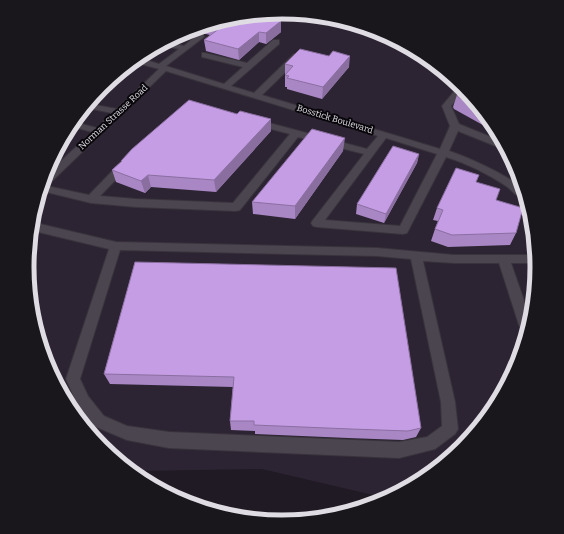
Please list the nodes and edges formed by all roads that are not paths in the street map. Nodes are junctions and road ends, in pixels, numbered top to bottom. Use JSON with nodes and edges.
{"nodes":[{"id":1,"x":200,"y":37,"type":"dead end"},
{"id":2,"x":276,"y":42,"type":"dead end"},
{"id":3,"x":172,"y":45,"type":"edge"},
{"id":4,"x":184,"y":48,"type":"junction"},
{"id":5,"x":205,"y":55,"type":"dead end"},
{"id":6,"x":306,"y":56,"type":"edge"},
{"id":7,"x":143,"y":62,"type":"edge"},
{"id":8,"x":248,"y":66,"type":"junction"},
{"id":9,"x":163,"y":68,"type":"junction"},
{"id":10,"x":226,"y":86,"type":"junction"},
{"id":11,"x":458,"y":93,"type":"edge"},
{"id":12,"x":256,"y":96,"type":"junction"},
{"id":13,"x":93,"y":107,"type":"edge"},
{"id":14,"x":119,"y":112,"type":"junction"},
{"id":15,"x":247,"y":120,"type":"edge"},
{"id":16,"x":78,"y":126,"type":"edge"},
{"id":17,"x":455,"y":126,"type":"junction"},
{"id":18,"x":99,"y":131,"type":"junction"},
{"id":19,"x":296,"y":133,"type":"junction"},
{"id":20,"x":384,"y":134,"type":"junction"},
{"id":21,"x":497,"y":143,"type":"edge"},
{"id":22,"x":443,"y":152,"type":"junction"},
{"id":23,"x":370,"y":153,"type":"junction"},
{"id":24,"x":134,"y":155,"type":"edge"},
{"id":25,"x":51,"y":176,"type":"edge"},
{"id":26,"x":46,"y":189,"type":"edge"},
{"id":27,"x":518,"y":191,"type":"edge"},
{"id":28,"x":91,"y":199,"type":"junction"},
{"id":29,"x":37,"y":228,"type":"edge"},
{"id":30,"x":116,"y":246,"type":"junction"},
{"id":31,"x":416,"y":257,"type":"junction"},
{"id":32,"x":530,"y":259,"type":"edge"},
{"id":33,"x":504,"y":260,"type":"junction"},
{"id":34,"x":524,"y":320,"type":"edge"}],
"edges":[{"from":1,"to":4,"type":"street","name":"Norman Strasse Road"},
{"from":2,"to":8,"type":"street"},
{"from":3,"to":4,"type":"street"},
{"from":4,"to":9,"type":"street","name":"Norman Strasse Road"},
{"from":5,"to":8,"type":"street"},
{"from":6,"to":12,"type":"street"},
{"from":7,"to":9,"type":"street","name":"Bosstick Boulevard"},
{"from":8,"to":10,"type":"street"},
{"from":9,"to":10,"type":"street","name":"Bosstick Boulevard"},
{"from":9,"to":14,"type":"street","name":"Norman Strasse Road"},
{"from":10,"to":12,"type":"street","name":"Bosstick Boulevard"},
{"from":11,"to":17,"type":"street"},
{"from":12,"to":20,"type":"street","name":"Bosstick Boulevard"},
{"from":13,"to":14,"type":"street"},
{"from":14,"to":18,"type":"street","name":"Norman Strasse Road"},
{"from":15,"to":19,"type":"street"},
{"from":16,"to":18,"type":"street"},
{"from":17,"to":21,"type":"street"},
{"from":17,"to":22,"type":"street"},
{"from":18,"to":25,"type":"street","name":"Norman Strasse Road"},
{"from":19,"to":23,"type":"street"},
{"from":19,"to":28,"type":"street"},
{"from":20,"to":22,"type":"street","name":"Bosstick Boulevard"},
{"from":20,"to":23,"type":"street"},
{"from":22,"to":23,"type":"street"},
{"from":22,"to":27,"type":"street","name":"Bosstick Boulevard"},
{"from":24,"to":28,"type":"street"},
{"from":26,"to":28,"type":"street"},
{"from":29,"to":30,"type":"street"},
{"from":30,"to":31,"type":"street"},
{"from":30,"to":31,"type":"street"},
{"from":31,"to":33,"type":"street"},
{"from":32,"to":33,"type":"street"},
{"from":33,"to":34,"type":"street"}]}
